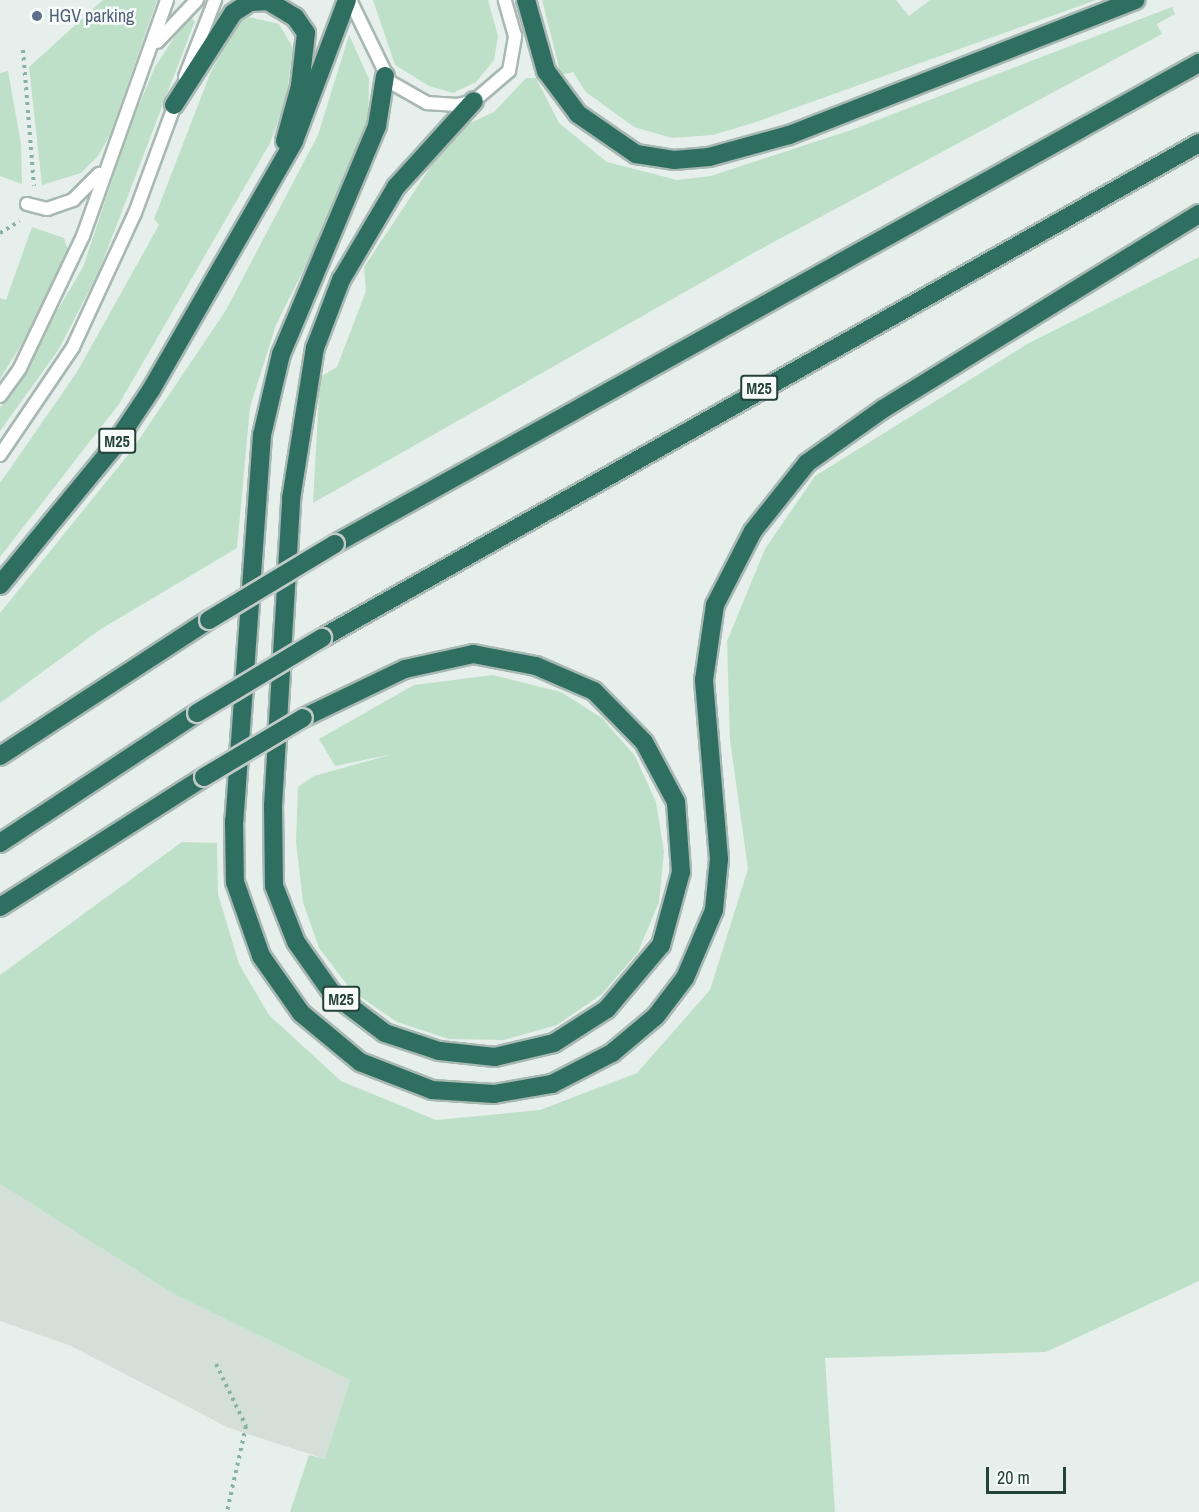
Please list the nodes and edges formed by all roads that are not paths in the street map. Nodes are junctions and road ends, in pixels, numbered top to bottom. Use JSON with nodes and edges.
{"nodes":[{"id":1,"x":167,"y":0,"type":"edge"},
{"id":2,"x":197,"y":0,"type":"edge"},
{"id":3,"x":215,"y":0,"type":"edge"},
{"id":4,"x":349,"y":0,"type":"edge"},
{"id":5,"x":505,"y":0,"type":"edge"},
{"id":6,"x":526,"y":0,"type":"edge"},
{"id":7,"x":1136,"y":0,"type":"edge"},
{"id":8,"x":152,"y":48,"type":"junction"},
{"id":9,"x":1199,"y":63,"type":"edge"},
{"id":10,"x":385,"y":76,"type":"junction"},
{"id":11,"x":474,"y":101,"type":"junction"},
{"id":12,"x":174,"y":105,"type":"junction"},
{"id":13,"x":1199,"y":143,"type":"edge"},
{"id":14,"x":107,"y":160,"type":"junction"},
{"id":15,"x":272,"y":179,"type":"junction"},
{"id":16,"x":27,"y":204,"type":"road end"},
{"id":17,"x":1199,"y":214,"type":"edge"},
{"id":18,"x":0,"y":396,"type":"edge"},
{"id":19,"x":0,"y":455,"type":"edge"},
{"id":20,"x":0,"y":585,"type":"edge"},
{"id":21,"x":0,"y":756,"type":"edge"},
{"id":22,"x":0,"y":843,"type":"edge"},
{"id":23,"x":0,"y":908,"type":"edge"}],
"edges":[{"from":1,"to":8,"type":"lane"},
{"from":2,"to":8,"type":"lane"},
{"from":3,"to":12,"type":"lane"},
{"from":4,"to":10,"type":"lane"},
{"from":4,"to":15,"type":"highway","number":"M25"},
{"from":5,"to":11,"type":"lane"},
{"from":6,"to":7,"type":"highway"},
{"from":8,"to":14,"type":"lane"},
{"from":9,"to":21,"type":"highway","bridge":true},
{"from":10,"to":11,"type":"lane"},
{"from":10,"to":17,"type":"highway","number":"M25"},
{"from":11,"to":23,"type":"highway","number":"M25","bridge":true},
{"from":12,"to":15,"type":"highway","number":"M25"},
{"from":12,"to":19,"type":"lane"},
{"from":13,"to":22,"type":"highway","number":"M25","bridge":true},
{"from":14,"to":16,"type":"lane"},
{"from":14,"to":18,"type":"lane"},
{"from":15,"to":20,"type":"highway","number":"M25"}]}
